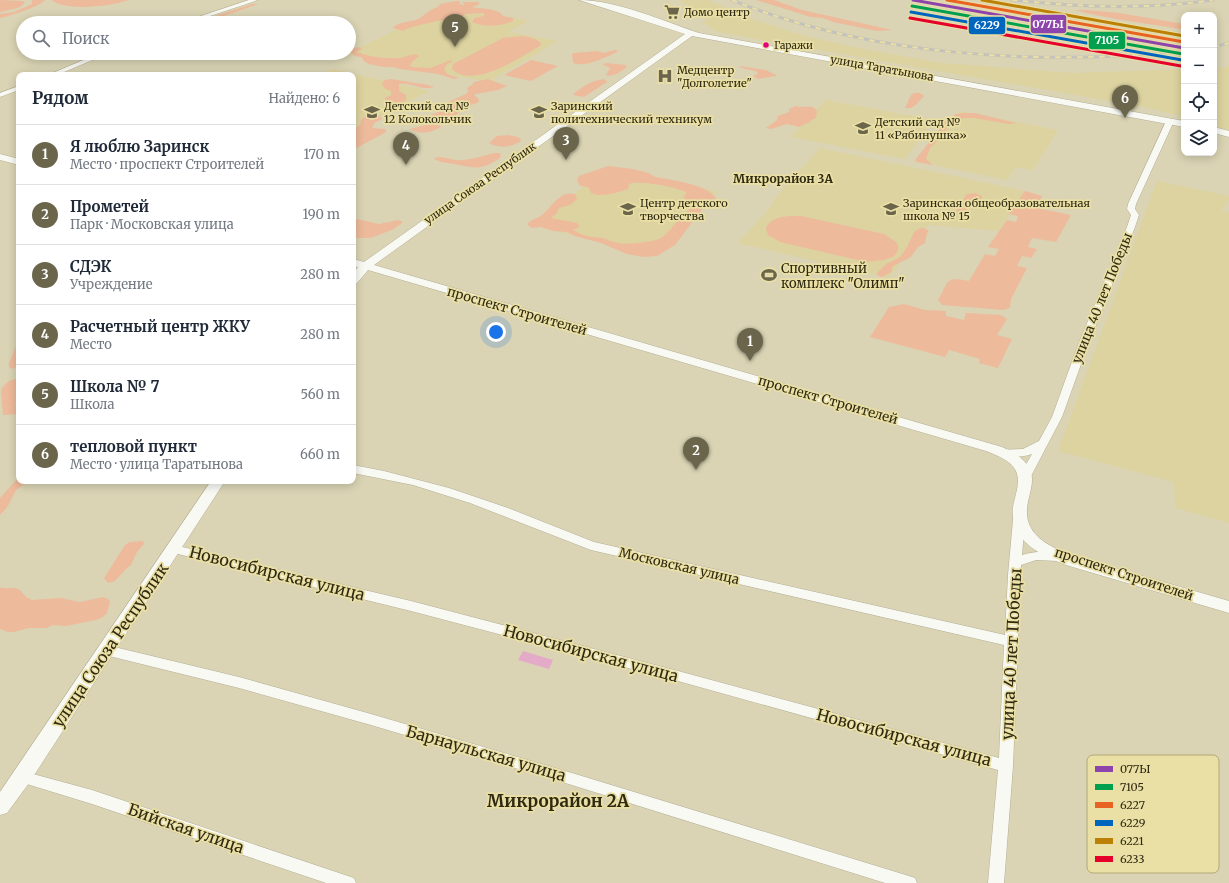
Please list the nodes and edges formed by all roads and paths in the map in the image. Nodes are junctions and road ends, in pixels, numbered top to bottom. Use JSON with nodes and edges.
{"nodes":[{"id":1,"x":233,"y":0,"type":"edge"},
{"id":2,"x":255,"y":0,"type":"edge"},
{"id":3,"x":583,"y":0,"type":"edge"},
{"id":4,"x":204,"y":16,"type":"joint"},
{"id":5,"x":690,"y":34,"type":"junction"},
{"id":6,"x":88,"y":60,"type":"edge"},
{"id":7,"x":58,"y":72,"type":"edge"},
{"id":8,"x":16,"y":89,"type":"edge"},
{"id":9,"x":0,"y":95,"type":"edge"},
{"id":10,"x":1170,"y":121,"type":"junction"},
{"id":11,"x":1181,"y":123,"type":"edge"},
{"id":12,"x":1217,"y":131,"type":"edge"},
{"id":13,"x":1229,"y":134,"type":"edge"},
{"id":14,"x":0,"y":157,"type":"edge"},
{"id":15,"x":16,"y":161,"type":"edge"},
{"id":16,"x":359,"y":264,"type":"edge"},
{"id":17,"x":1043,"y":441,"type":"junction"},
{"id":18,"x":1000,"y":452,"type":"junction"},
{"id":19,"x":356,"y":470,"type":"edge"},
{"id":20,"x":1026,"y":475,"type":"junction"},
{"id":21,"x":216,"y":484,"type":"edge"},
{"id":22,"x":1019,"y":520,"type":"junction"},
{"id":23,"x":174,"y":549,"type":"junction"},
{"id":24,"x":1064,"y":558,"type":"junction"},
{"id":25,"x":1015,"y":563,"type":"junction"},
{"id":26,"x":1229,"y":607,"type":"edge"},
{"id":27,"x":1012,"y":642,"type":"junction"},
{"id":28,"x":106,"y":650,"type":"junction"},
{"id":29,"x":1006,"y":766,"type":"junction"},
{"id":30,"x":22,"y":777,"type":"junction"},
{"id":31,"x":0,"y":807,"type":"edge"},
{"id":32,"x":348,"y":883,"type":"edge"},
{"id":33,"x":908,"y":883,"type":"edge"},
{"id":34,"x":996,"y":883,"type":"edge"}],
"edges":[{"from":1,"to":4,"type":"street"},
{"from":2,"to":4,"type":"street"},
{"from":3,"to":5,"type":"street","name":"улица Таратынова"},
{"from":5,"to":10,"type":"street","name":"улица Таратынова"},
{"from":5,"to":16,"type":"street","name":"улица Союза Республик"},
{"from":6,"to":7,"type":"street"},
{"from":8,"to":9,"type":"street"},
{"from":10,"to":11,"type":"street","name":"улица Таратынова"},
{"from":10,"to":17,"type":"street","name":"улица 40 лет Победы"},
{"from":12,"to":13,"type":"street"},
{"from":14,"to":15,"type":"street"},
{"from":16,"to":18,"type":"street","name":"проспект Строителей"},
{"from":17,"to":18,"type":"street"},
{"from":17,"to":20,"type":"street","name":"улица 40 лет Победы"},
{"from":18,"to":20,"type":"street","name":"проспект Строителей"},
{"from":19,"to":27,"type":"street","name":"Московская улица"},
{"from":20,"to":22,"type":"street"},
{"from":21,"to":23,"type":"street","name":"улица Союза Республик"},
{"from":22,"to":24,"type":"street","name":"проспект Строителей"},
{"from":22,"to":25,"type":"street","name":"улица 40 лет Победы"},
{"from":23,"to":28,"type":"street","name":"улица Союза Республик"},
{"from":23,"to":29,"type":"street","name":"Новосибирская улица"},
{"from":24,"to":25,"type":"street"},
{"from":24,"to":26,"type":"street","name":"проспект Строителей"},
{"from":25,"to":27,"type":"street","name":"улица 40 лет Победы"},
{"from":27,"to":29,"type":"street","name":"улица 40 лет Победы"},
{"from":28,"to":30,"type":"street","name":"улица Союза Республик"},
{"from":28,"to":33,"type":"street","name":"Барнаульская улица"},
{"from":29,"to":34,"type":"street","name":"улица 40 лет Победы"},
{"from":30,"to":31,"type":"street","name":"улица Союза Республик"},
{"from":30,"to":32,"type":"street","name":"Бийская улица"}]}
